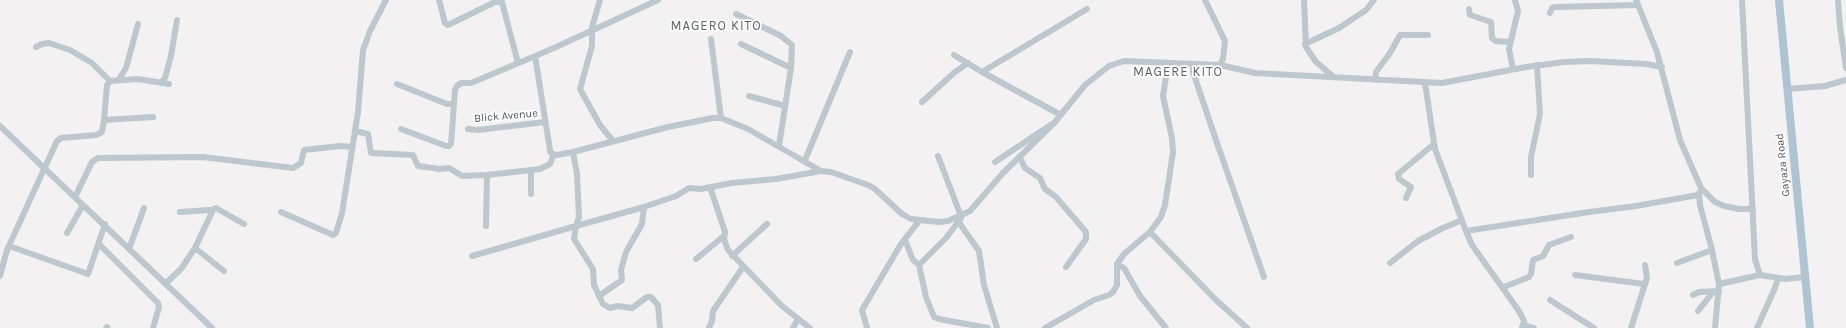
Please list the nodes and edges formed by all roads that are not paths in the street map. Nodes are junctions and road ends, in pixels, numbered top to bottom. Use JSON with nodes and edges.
{"nodes":[{"id":1,"x":386,"y":0,"type":"edge"},
{"id":2,"x":439,"y":0,"type":"edge"},
{"id":3,"x":600,"y":0,"type":"edge"},
{"id":4,"x":658,"y":0,"type":"edge"},
{"id":5,"x":1205,"y":0,"type":"edge"},
{"id":6,"x":1304,"y":0,"type":"edge"},
{"id":7,"x":1374,"y":0,"type":"edge"},
{"id":8,"x":1514,"y":0,"type":"edge"},
{"id":9,"x":1742,"y":0,"type":"edge"},
{"id":10,"x":1779,"y":0,"type":"edge"},
{"id":11,"x":1838,"y":0,"type":"edge"},
{"id":12,"x":1637,"y":3,"type":"edge"},
{"id":13,"x":1469,"y":9,"type":"dead end"},
{"id":14,"x":1087,"y":10,"type":"dead end"},
{"id":15,"x":1846,"y":11,"type":"edge"},
{"id":16,"x":1550,"y":13,"type":"dead end"},
{"id":17,"x":736,"y":14,"type":"dead end"},
{"id":18,"x":1839,"y":14,"type":"junction"},
{"id":19,"x":177,"y":20,"type":"dead end"},
{"id":20,"x":138,"y":24,"type":"dead end"},
{"id":21,"x":592,"y":31,"type":"junction"},
{"id":22,"x":1428,"y":35,"type":"dead end"},
{"id":23,"x":711,"y":39,"type":"dead end"},
{"id":24,"x":1510,"y":42,"type":"junction"},
{"id":25,"x":741,"y":44,"type":"dead end"},
{"id":26,"x":1305,"y":44,"type":"junction"},
{"id":27,"x":36,"y":47,"type":"dead end"},
{"id":28,"x":850,"y":52,"type":"dead end"},
{"id":29,"x":954,"y":55,"type":"dead end"},
{"id":30,"x":535,"y":56,"type":"junction"},
{"id":31,"x":518,"y":63,"type":"junction"},
{"id":32,"x":968,"y":63,"type":"junction"},
{"id":33,"x":1168,"y":64,"type":"junction"},
{"id":34,"x":1193,"y":65,"type":"junction"},
{"id":35,"x":1220,"y":65,"type":"junction"},
{"id":36,"x":1537,"y":65,"type":"junction"},
{"id":37,"x":1662,"y":67,"type":"junction"},
{"id":38,"x":791,"y":68,"type":"junction"},
{"id":39,"x":1846,"y":68,"type":"edge"},
{"id":40,"x":1513,"y":69,"type":"junction"},
{"id":41,"x":982,"y":72,"type":"junction"},
{"id":42,"x":1334,"y":77,"type":"junction"},
{"id":43,"x":119,"y":79,"type":"junction"},
{"id":44,"x":110,"y":80,"type":"junction"},
{"id":45,"x":1375,"y":80,"type":"junction"},
{"id":46,"x":1846,"y":80,"type":"edge"},
{"id":47,"x":161,"y":83,"type":"junction"},
{"id":48,"x":1425,"y":83,"type":"junction"},
{"id":49,"x":170,"y":84,"type":"dead end"},
{"id":50,"x":397,"y":84,"type":"dead end"},
{"id":51,"x":1787,"y":89,"type":"junction"},
{"id":52,"x":748,"y":96,"type":"dead end"},
{"id":53,"x":922,"y":102,"type":"dead end"},
{"id":54,"x":454,"y":104,"type":"junction"},
{"id":55,"x":784,"y":106,"type":"junction"},
{"id":56,"x":1061,"y":115,"type":"junction"},
{"id":57,"x":153,"y":117,"type":"dead end"},
{"id":58,"x":721,"y":118,"type":"junction"},
{"id":59,"x":104,"y":120,"type":"junction"},
{"id":60,"x":545,"y":122,"type":"junction"},
{"id":61,"x":1055,"y":122,"type":"junction"},
{"id":62,"x":0,"y":126,"type":"edge"},
{"id":63,"x":401,"y":128,"type":"dead end"},
{"id":64,"x":468,"y":129,"type":"dead end"},
{"id":65,"x":354,"y":131,"type":"junction"},
{"id":66,"x":613,"y":141,"type":"junction"},
{"id":67,"x":1434,"y":144,"type":"junction"},
{"id":68,"x":779,"y":146,"type":"junction"},
{"id":69,"x":352,"y":147,"type":"junction"},
{"id":70,"x":573,"y":152,"type":"junction"},
{"id":71,"x":554,"y":154,"type":"junction"},
{"id":72,"x":938,"y":156,"type":"dead end"},
{"id":73,"x":1020,"y":158,"type":"junction"},
{"id":74,"x":805,"y":160,"type":"junction"},
{"id":75,"x":995,"y":162,"type":"dead end"},
{"id":76,"x":44,"y":168,"type":"junction"},
{"id":77,"x":531,"y":170,"type":"junction"},
{"id":78,"x":821,"y":171,"type":"junction"},
{"id":79,"x":487,"y":175,"type":"junction"},
{"id":80,"x":1531,"y":175,"type":"dead end"},
{"id":81,"x":710,"y":187,"type":"junction"},
{"id":82,"x":1701,"y":188,"type":"junction"},
{"id":83,"x":531,"y":194,"type":"dead end"},
{"id":84,"x":1698,"y":195,"type":"junction"},
{"id":85,"x":76,"y":197,"type":"junction"},
{"id":86,"x":1406,"y":198,"type":"dead end"},
{"id":87,"x":83,"y":205,"type":"junction"},
{"id":88,"x":644,"y":207,"type":"junction"},
{"id":89,"x":144,"y":208,"type":"dead end"},
{"id":90,"x":1753,"y":209,"type":"junction"},
{"id":91,"x":211,"y":211,"type":"junction"},
{"id":92,"x":180,"y":212,"type":"dead end"},
{"id":93,"x":281,"y":212,"type":"dead end"},
{"id":94,"x":960,"y":219,"type":"junction"},
{"id":95,"x":1462,"y":220,"type":"junction"},
{"id":96,"x":919,"y":221,"type":"junction"},
{"id":97,"x":105,"y":224,"type":"junction"},
{"id":98,"x":244,"y":224,"type":"dead end"},
{"id":99,"x":768,"y":224,"type":"dead end"},
{"id":100,"x":486,"y":226,"type":"dead end"},
{"id":101,"x":576,"y":226,"type":"junction"},
{"id":102,"x":1466,"y":231,"type":"junction"},
{"id":103,"x":1150,"y":232,"type":"junction"},
{"id":104,"x":67,"y":233,"type":"dead end"},
{"id":105,"x":724,"y":236,"type":"junction"},
{"id":106,"x":1571,"y":237,"type":"dead end"},
{"id":107,"x":905,"y":240,"type":"junction"},
{"id":108,"x":99,"y":244,"type":"junction"},
{"id":109,"x":9,"y":246,"type":"junction"},
{"id":110,"x":195,"y":248,"type":"junction"},
{"id":111,"x":129,"y":249,"type":"junction"},
{"id":112,"x":1712,"y":250,"type":"junction"},
{"id":113,"x":472,"y":256,"type":"dead end"},
{"id":114,"x":732,"y":256,"type":"junction"},
{"id":115,"x":696,"y":259,"type":"dead end"},
{"id":116,"x":1390,"y":263,"type":"dead end"},
{"id":117,"x":1677,"y":263,"type":"dead end"},
{"id":118,"x":1117,"y":264,"type":"junction"},
{"id":119,"x":919,"y":265,"type":"junction"},
{"id":120,"x":1645,"y":265,"type":"dead end"},
{"id":121,"x":744,"y":267,"type":"junction"},
{"id":122,"x":1066,"y":267,"type":"dead end"},
{"id":123,"x":224,"y":271,"type":"dead end"},
{"id":124,"x":1575,"y":274,"type":"dead end"},
{"id":125,"x":1760,"y":275,"type":"junction"},
{"id":126,"x":0,"y":276,"type":"edge"},
{"id":127,"x":1264,"y":277,"type":"dead end"},
{"id":128,"x":1778,"y":278,"type":"junction"},
{"id":129,"x":1805,"y":278,"type":"junction"},
{"id":130,"x":166,"y":283,"type":"junction"},
{"id":131,"x":1644,"y":284,"type":"junction"},
{"id":132,"x":1504,"y":288,"type":"junction"},
{"id":133,"x":1717,"y":289,"type":"junction"},
{"id":134,"x":1694,"y":295,"type":"dead end"},
{"id":135,"x":599,"y":296,"type":"junction"},
{"id":136,"x":1550,"y":300,"type":"dead end"},
{"id":137,"x":1698,"y":311,"type":"dead end"},
{"id":138,"x":798,"y":319,"type":"junction"},
{"id":139,"x":868,"y":327,"type":"edge"},
{"id":140,"x":1523,"y":327,"type":"edge"},
{"id":141,"x":152,"y":328,"type":"edge"},
{"id":142,"x":212,"y":328,"type":"edge"},
{"id":143,"x":660,"y":328,"type":"edge"},
{"id":144,"x":709,"y":328,"type":"edge"},
{"id":145,"x":793,"y":328,"type":"edge"},
{"id":146,"x":810,"y":328,"type":"edge"},
{"id":147,"x":988,"y":328,"type":"edge"},
{"id":148,"x":997,"y":328,"type":"edge"},
{"id":149,"x":1045,"y":328,"type":"edge"},
{"id":150,"x":1166,"y":328,"type":"edge"},
{"id":151,"x":1246,"y":328,"type":"edge"},
{"id":152,"x":1534,"y":328,"type":"edge"},
{"id":153,"x":1594,"y":328,"type":"edge"},
{"id":154,"x":1631,"y":328,"type":"edge"},
{"id":155,"x":1715,"y":328,"type":"edge"},
{"id":156,"x":1757,"y":328,"type":"edge"},
{"id":157,"x":1810,"y":328,"type":"edge"}],
"edges":[{"from":1,"to":65,"type":"street"},
{"from":2,"to":31,"type":"street"},
{"from":3,"to":21,"type":"street"},
{"from":4,"to":21,"type":"street"},
{"from":5,"to":35,"type":"street"},
{"from":6,"to":26,"type":"street"},
{"from":7,"to":26,"type":"street"},
{"from":8,"to":24,"type":"street"},
{"from":9,"to":90,"type":"street"},
{"from":10,"to":51,"type":"main road","name":"Gayaza Road"},
{"from":11,"to":18,"type":"street"},
{"from":12,"to":16,"type":"street"},
{"from":12,"to":37,"type":"street"},
{"from":13,"to":24,"type":"street"},
{"from":14,"to":41,"type":"street"},
{"from":15,"to":18,"type":"street"},
{"from":17,"to":38,"type":"street"},
{"from":18,"to":39,"type":"street"},
{"from":19,"to":47,"type":"street"},
{"from":20,"to":43,"type":"street"},
{"from":21,"to":30,"type":"street"},
{"from":21,"to":66,"type":"street"},
{"from":22,"to":45,"type":"street"},
{"from":23,"to":58,"type":"street"},
{"from":24,"to":40,"type":"street"},
{"from":25,"to":38,"type":"street"},
{"from":26,"to":42,"type":"street"},
{"from":27,"to":44,"type":"street"},
{"from":28,"to":74,"type":"street"},
{"from":29,"to":32,"type":"street"},
{"from":30,"to":31,"type":"street"},
{"from":30,"to":60,"type":"street"},
{"from":31,"to":54,"type":"street"},
{"from":32,"to":41,"type":"street"},
{"from":32,"to":53,"type":"street"},
{"from":33,"to":34,"type":"street"},
{"from":33,"to":56,"type":"street"},
{"from":33,"to":103,"type":"street"},
{"from":34,"to":35,"type":"street"},
{"from":34,"to":127,"type":"street"},
{"from":35,"to":42,"type":"street"},
{"from":36,"to":37,"type":"street"},
{"from":36,"to":40,"type":"street"},
{"from":36,"to":80,"type":"street"},
{"from":37,"to":82,"type":"street"},
{"from":38,"to":55,"type":"street"},
{"from":40,"to":48,"type":"street"},
{"from":41,"to":56,"type":"street"},
{"from":42,"to":45,"type":"street"},
{"from":43,"to":44,"type":"street"},
{"from":43,"to":47,"type":"street"},
{"from":44,"to":59,"type":"street"},
{"from":45,"to":48,"type":"street"},
{"from":46,"to":51,"type":"street"},
{"from":47,"to":49,"type":"street"},
{"from":48,"to":67,"type":"street"},
{"from":50,"to":54,"type":"street"},
{"from":51,"to":129,"type":"main road","name":"Gayaza Road"},
{"from":52,"to":55,"type":"street"},
{"from":54,"to":63,"type":"street"},
{"from":55,"to":68,"type":"street"},
{"from":56,"to":61,"type":"street"},
{"from":57,"to":59,"type":"street"},
{"from":58,"to":66,"type":"street"},
{"from":58,"to":68,"type":"street"},
{"from":59,"to":76,"type":"street"},
{"from":60,"to":64,"type":"street","name":"Blick Avenue"},
{"from":60,"to":71,"type":"street"},
{"from":61,"to":73,"type":"street"},
{"from":61,"to":75,"type":"street"},
{"from":62,"to":76,"type":"street"},
{"from":65,"to":69,"type":"street"},
{"from":65,"to":79,"type":"street"},
{"from":66,"to":70,"type":"street"},
{"from":67,"to":86,"type":"street"},
{"from":67,"to":95,"type":"street"},
{"from":68,"to":74,"type":"street"},
{"from":69,"to":85,"type":"street"},
{"from":69,"to":93,"type":"street"},
{"from":70,"to":71,"type":"street"},
{"from":70,"to":101,"type":"street"},
{"from":71,"to":77,"type":"street"},
{"from":72,"to":94,"type":"street"},
{"from":73,"to":94,"type":"street"},
{"from":73,"to":122,"type":"street"},
{"from":74,"to":78,"type":"street"},
{"from":76,"to":85,"type":"street"},
{"from":76,"to":109,"type":"street"},
{"from":77,"to":79,"type":"street"},
{"from":77,"to":83,"type":"street"},
{"from":78,"to":81,"type":"street"},
{"from":78,"to":96,"type":"street"},
{"from":79,"to":100,"type":"street"},
{"from":81,"to":88,"type":"street"},
{"from":81,"to":105,"type":"street"},
{"from":82,"to":84,"type":"street"},
{"from":82,"to":90,"type":"street"},
{"from":84,"to":102,"type":"street"},
{"from":84,"to":112,"type":"street"},
{"from":85,"to":87,"type":"street"},
{"from":87,"to":97,"type":"street"},
{"from":87,"to":104,"type":"street"},
{"from":88,"to":101,"type":"street"},
{"from":88,"to":135,"type":"street"},
{"from":89,"to":111,"type":"street"},
{"from":90,"to":125,"type":"street"},
{"from":91,"to":92,"type":"street"},
{"from":91,"to":98,"type":"street"},
{"from":91,"to":110,"type":"street"},
{"from":94,"to":96,"type":"street"},
{"from":94,"to":119,"type":"street"},
{"from":94,"to":148,"type":"street"},
{"from":95,"to":102,"type":"street"},
{"from":95,"to":116,"type":"street"},
{"from":96,"to":107,"type":"street"},
{"from":97,"to":108,"type":"street"},
{"from":97,"to":111,"type":"street"},
{"from":99,"to":114,"type":"street"},
{"from":101,"to":113,"type":"street"},
{"from":101,"to":135,"type":"street"},
{"from":102,"to":132,"type":"street"},
{"from":103,"to":118,"type":"street"},
{"from":103,"to":151,"type":"street"},
{"from":105,"to":114,"type":"street"},
{"from":105,"to":115,"type":"street"},
{"from":106,"to":132,"type":"street"},
{"from":107,"to":119,"type":"street"},
{"from":107,"to":139,"type":"street"},
{"from":108,"to":109,"type":"street"},
{"from":108,"to":141,"type":"street"},
{"from":109,"to":126,"type":"street"},
{"from":110,"to":123,"type":"street"},
{"from":110,"to":130,"type":"street"},
{"from":111,"to":130,"type":"street"},
{"from":112,"to":117,"type":"street"},
{"from":112,"to":133,"type":"street"},
{"from":114,"to":121,"type":"street"},
{"from":118,"to":149,"type":"street"},
{"from":118,"to":150,"type":"street"},
{"from":119,"to":147,"type":"street"},
{"from":120,"to":131,"type":"street"},
{"from":121,"to":138,"type":"street"},
{"from":121,"to":144,"type":"street"},
{"from":124,"to":131,"type":"street"},
{"from":125,"to":128,"type":"street"},
{"from":125,"to":133,"type":"street"},
{"from":128,"to":129,"type":"street"},
{"from":128,"to":156,"type":"street"},
{"from":129,"to":157,"type":"main road","name":"Gayaza Road"},
{"from":130,"to":142,"type":"street"},
{"from":131,"to":154,"type":"street"},
{"from":132,"to":140,"type":"street"},
{"from":133,"to":134,"type":"street"},
{"from":133,"to":137,"type":"street"},
{"from":133,"to":155,"type":"street"},
{"from":135,"to":143,"type":"street"},
{"from":136,"to":153,"type":"street"},
{"from":138,"to":145,"type":"street"},
{"from":138,"to":146,"type":"street"},
{"from":140,"to":152,"type":"street"}]}
